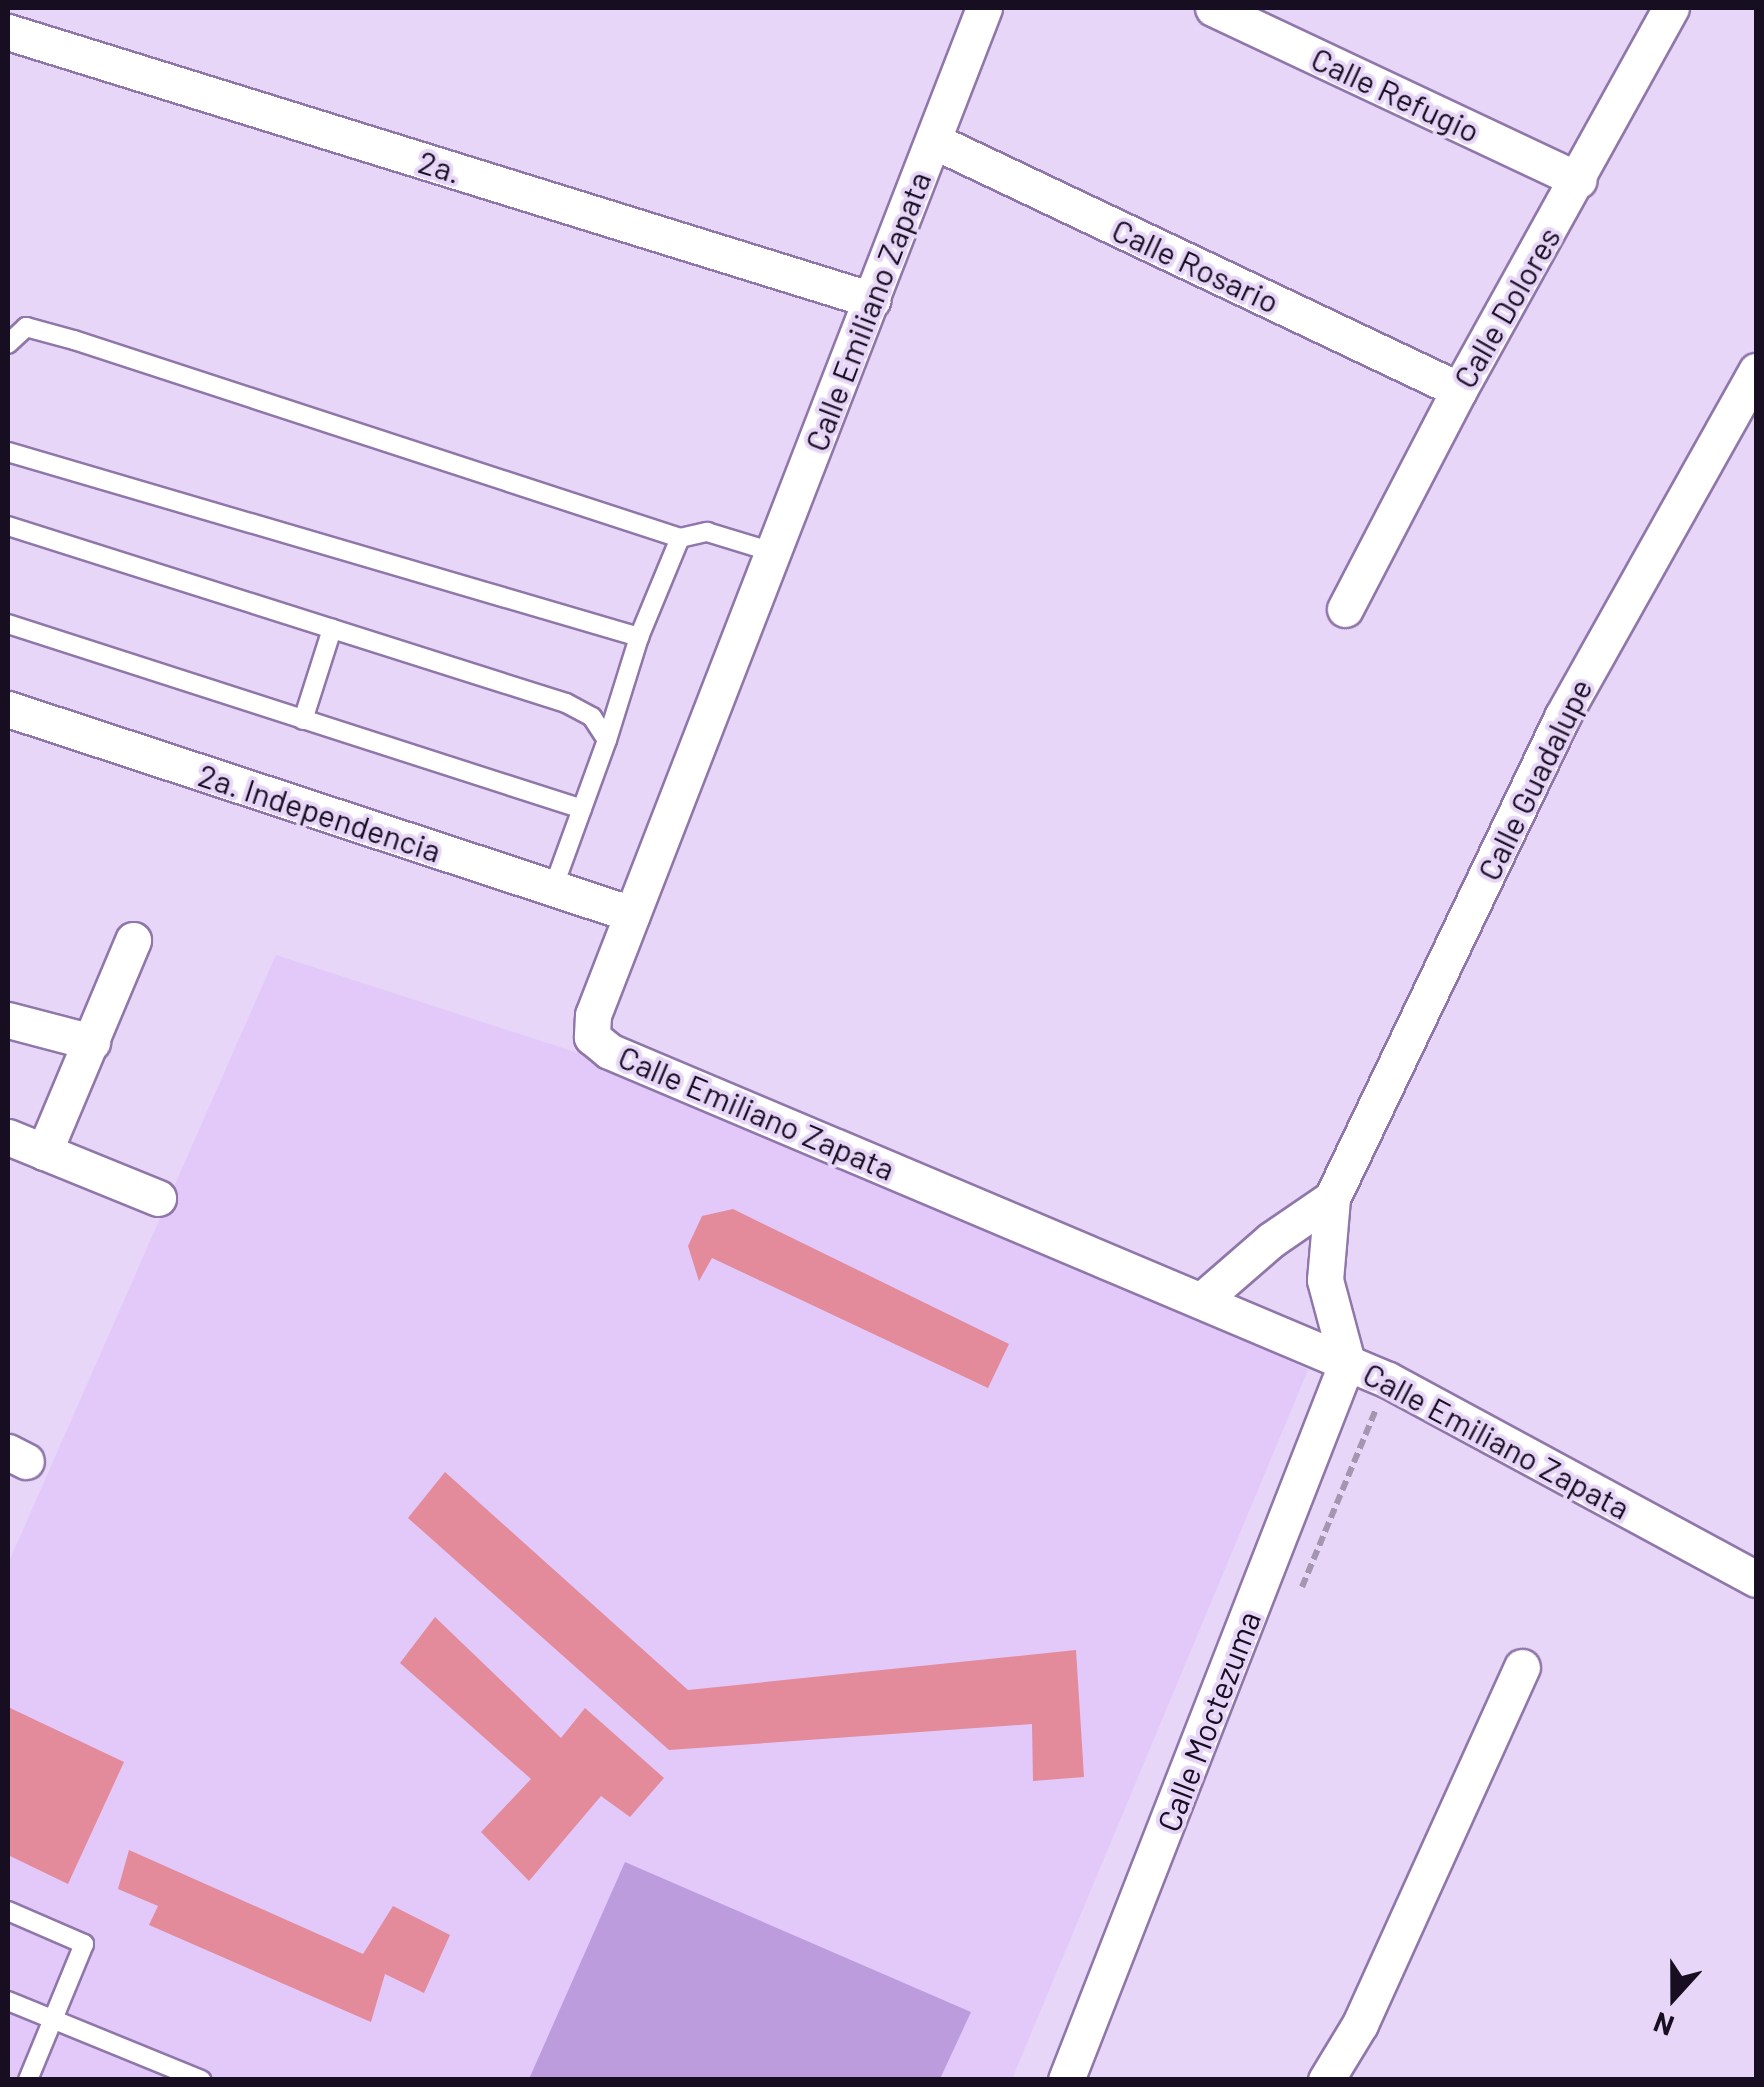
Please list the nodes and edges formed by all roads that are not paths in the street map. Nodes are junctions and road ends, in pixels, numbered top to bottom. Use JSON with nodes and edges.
{"nodes":[{"id":1,"x":984,"y":8,"type":"edge"},
{"id":2,"x":1213,"y":8,"type":"edge"},
{"id":3,"x":1671,"y":8,"type":"edge"},
{"id":4,"x":8,"y":32,"type":"edge"},
{"id":5,"x":934,"y":141,"type":"junction"},
{"id":6,"x":1579,"y":180,"type":"junction"},
{"id":7,"x":872,"y":300,"type":"junction"},
{"id":8,"x":8,"y":344,"type":"edge"},
{"id":9,"x":1756,"y":371,"type":"edge"},
{"id":10,"x":1459,"y":390,"type":"junction"},
{"id":11,"x":8,"y":452,"type":"edge"},
{"id":12,"x":8,"y":526,"type":"edge"},
{"id":13,"x":680,"y":538,"type":"junction"},
{"id":14,"x":774,"y":552,"type":"junction"},
{"id":15,"x":1345,"y":609,"type":"dead end"},
{"id":16,"x":8,"y":624,"type":"edge"},
{"id":17,"x":332,"y":629,"type":"junction"},
{"id":18,"x":639,"y":638,"type":"junction"},
{"id":19,"x":8,"y":709,"type":"edge"},
{"id":20,"x":303,"y":720,"type":"junction"},
{"id":21,"x":607,"y":740,"type":"junction"},
{"id":22,"x":582,"y":810,"type":"junction"},
{"id":23,"x":553,"y":888,"type":"junction"},
{"id":24,"x":632,"y":914,"type":"junction"},
{"id":25,"x":133,"y":940,"type":"dead end"},
{"id":26,"x":8,"y":1020,"type":"edge"},
{"id":27,"x":92,"y":1042,"type":"junction"},
{"id":28,"x":8,"y":1137,"type":"edge"},
{"id":29,"x":44,"y":1152,"type":"junction"},
{"id":30,"x":158,"y":1198,"type":"dead end"},
{"id":31,"x":1332,"y":1198,"type":"junction"},
{"id":32,"x":1204,"y":1300,"type":"junction"},
{"id":33,"x":1347,"y":1362,"type":"junction"},
{"id":34,"x":1756,"y":1579,"type":"edge"},
{"id":35,"x":1522,"y":1666,"type":"dead end"},
{"id":36,"x":8,"y":1911,"type":"edge"},
{"id":37,"x":8,"y":2002,"type":"edge"},
{"id":38,"x":53,"y":2020,"type":"junction"},
{"id":39,"x":28,"y":2080,"type":"edge"},
{"id":40,"x":202,"y":2080,"type":"edge"},
{"id":41,"x":1066,"y":2080,"type":"edge"},
{"id":42,"x":1326,"y":2080,"type":"edge"}],
"edges":[{"from":1,"to":5,"type":"street","name":"Calle Emiliano Zapata"},
{"from":2,"to":6,"type":"street","name":"Calle Refugio"},
{"from":3,"to":6,"type":"street","name":"Calle Dolores"},
{"from":4,"to":7,"type":"street","name":"2a."},
{"from":5,"to":7,"type":"street","name":"Calle Emiliano Zapata"},
{"from":5,"to":10,"type":"street","name":"Calle Rosario"},
{"from":6,"to":10,"type":"street","name":"Calle Dolores"},
{"from":7,"to":14,"type":"street","name":"Calle Emiliano Zapata"},
{"from":8,"to":13,"type":"lane"},
{"from":9,"to":31,"type":"street","name":"Calle Guadalupe"},
{"from":10,"to":15,"type":"street","name":"Calle Dolores"},
{"from":11,"to":18,"type":"lane"},
{"from":12,"to":17,"type":"lane"},
{"from":13,"to":14,"type":"lane"},
{"from":13,"to":18,"type":"lane"},
{"from":14,"to":24,"type":"street","name":"Calle Emiliano Zapata"},
{"from":16,"to":20,"type":"lane"},
{"from":17,"to":20,"type":"lane"},
{"from":17,"to":21,"type":"lane"},
{"from":18,"to":21,"type":"lane"},
{"from":19,"to":23,"type":"street","name":"2a. Independencia"},
{"from":20,"to":22,"type":"lane"},
{"from":21,"to":22,"type":"lane"},
{"from":22,"to":23,"type":"lane"},
{"from":23,"to":24,"type":"street","name":"2a. Independencia"},
{"from":24,"to":32,"type":"street","name":"Calle Emiliano Zapata"},
{"from":25,"to":27,"type":"street"},
{"from":26,"to":27,"type":"street"},
{"from":27,"to":29,"type":"street"},
{"from":28,"to":29,"type":"street"},
{"from":29,"to":30,"type":"street"},
{"from":31,"to":32,"type":"street","name":"Calle Guadalupe"},
{"from":31,"to":33,"type":"street","name":"Calle Guadalupe"},
{"from":32,"to":33,"type":"street","name":"Calle Emiliano Zapata"},
{"from":33,"to":34,"type":"street","name":"Calle Emiliano Zapata"},
{"from":33,"to":41,"type":"street","name":"Calle Moctezuma"},
{"from":35,"to":42,"type":"street"},
{"from":36,"to":38,"type":"lane"},
{"from":37,"to":38,"type":"lane"},
{"from":38,"to":39,"type":"lane"},
{"from":38,"to":40,"type":"lane"}]}
